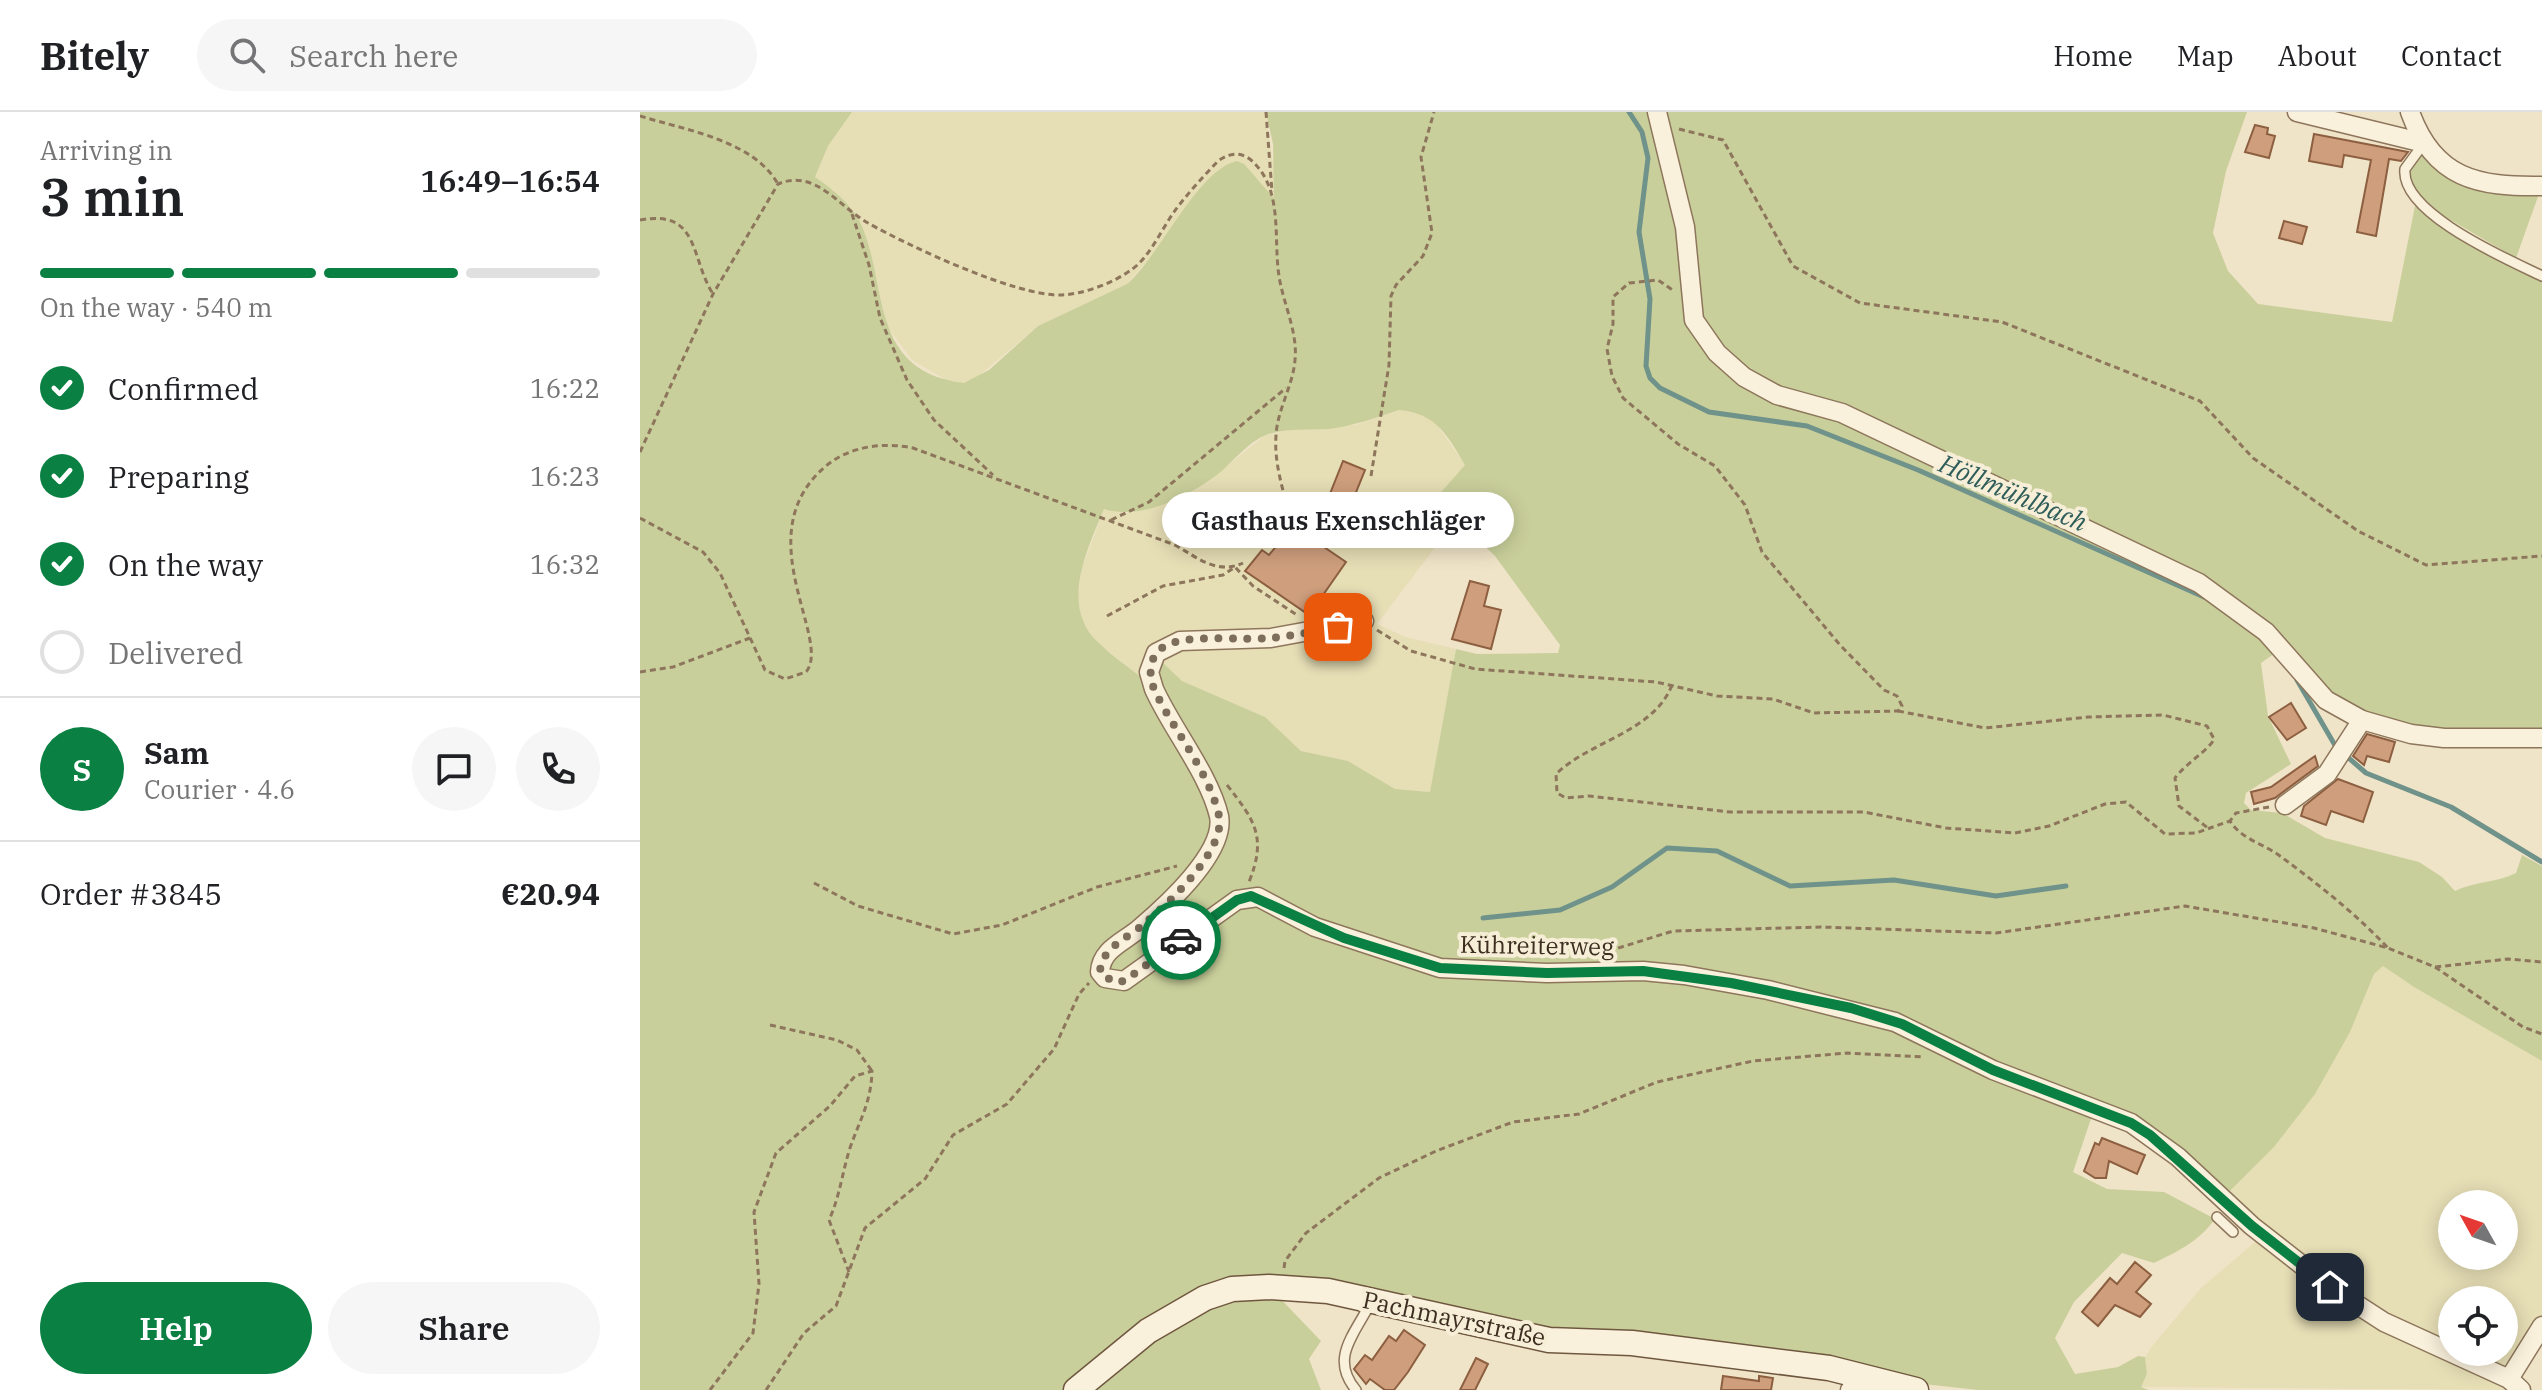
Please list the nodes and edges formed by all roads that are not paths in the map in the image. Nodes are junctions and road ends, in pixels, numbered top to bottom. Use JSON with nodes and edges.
{"nodes":[{"id":1,"x":2297,"y":112,"type":"edge"},
{"id":2,"x":2410,"y":112,"type":"edge"},
{"id":3,"x":1659,"y":119,"type":"edge"},
{"id":4,"x":2424,"y":143,"type":"junction"},
{"id":5,"x":2542,"y":186,"type":"edge"},
{"id":6,"x":2542,"y":276,"type":"edge"},
{"id":7,"x":1364,"y":621,"type":"road end"},
{"id":8,"x":2362,"y":720,"type":"junction"},
{"id":9,"x":2542,"y":738,"type":"edge"},
{"id":10,"x":2285,"y":805,"type":"road end"},
{"id":11,"x":2217,"y":1217,"type":"dead end"},
{"id":12,"x":2227,"y":1229,"type":"dead end"},
{"id":13,"x":1371,"y":1302,"type":"junction"},
{"id":14,"x":2542,"y":1326,"type":"edge"},
{"id":15,"x":1856,"y":1384,"type":"edge"},
{"id":16,"x":2515,"y":1385,"type":"edge"},
{"id":17,"x":1076,"y":1390,"type":"edge"},
{"id":18,"x":1356,"y":1390,"type":"edge"},
{"id":19,"x":1916,"y":1390,"type":"edge"}],
"edges":[{"from":1,"to":4,"type":"street"},
{"from":2,"to":4,"type":"street"},
{"from":3,"to":8,"type":"street"},
{"from":4,"to":5,"type":"street"},
{"from":4,"to":6,"type":"lane"},
{"from":7,"to":16,"type":"street","name":"Kühreiterweg"},
{"from":8,"to":9,"type":"street"},
{"from":8,"to":10,"type":"street"},
{"from":11,"to":12,"type":"lane"},
{"from":13,"to":15,"type":"street","name":"Pachmayrstraße"},
{"from":13,"to":17,"type":"street","name":"Pachmayrstraße"},
{"from":13,"to":18,"type":"lane"},
{"from":14,"to":16,"type":"street","name":"Kühreiterweg"},
{"from":15,"to":19,"type":"street","name":"Pachmayrstraße"}]}
